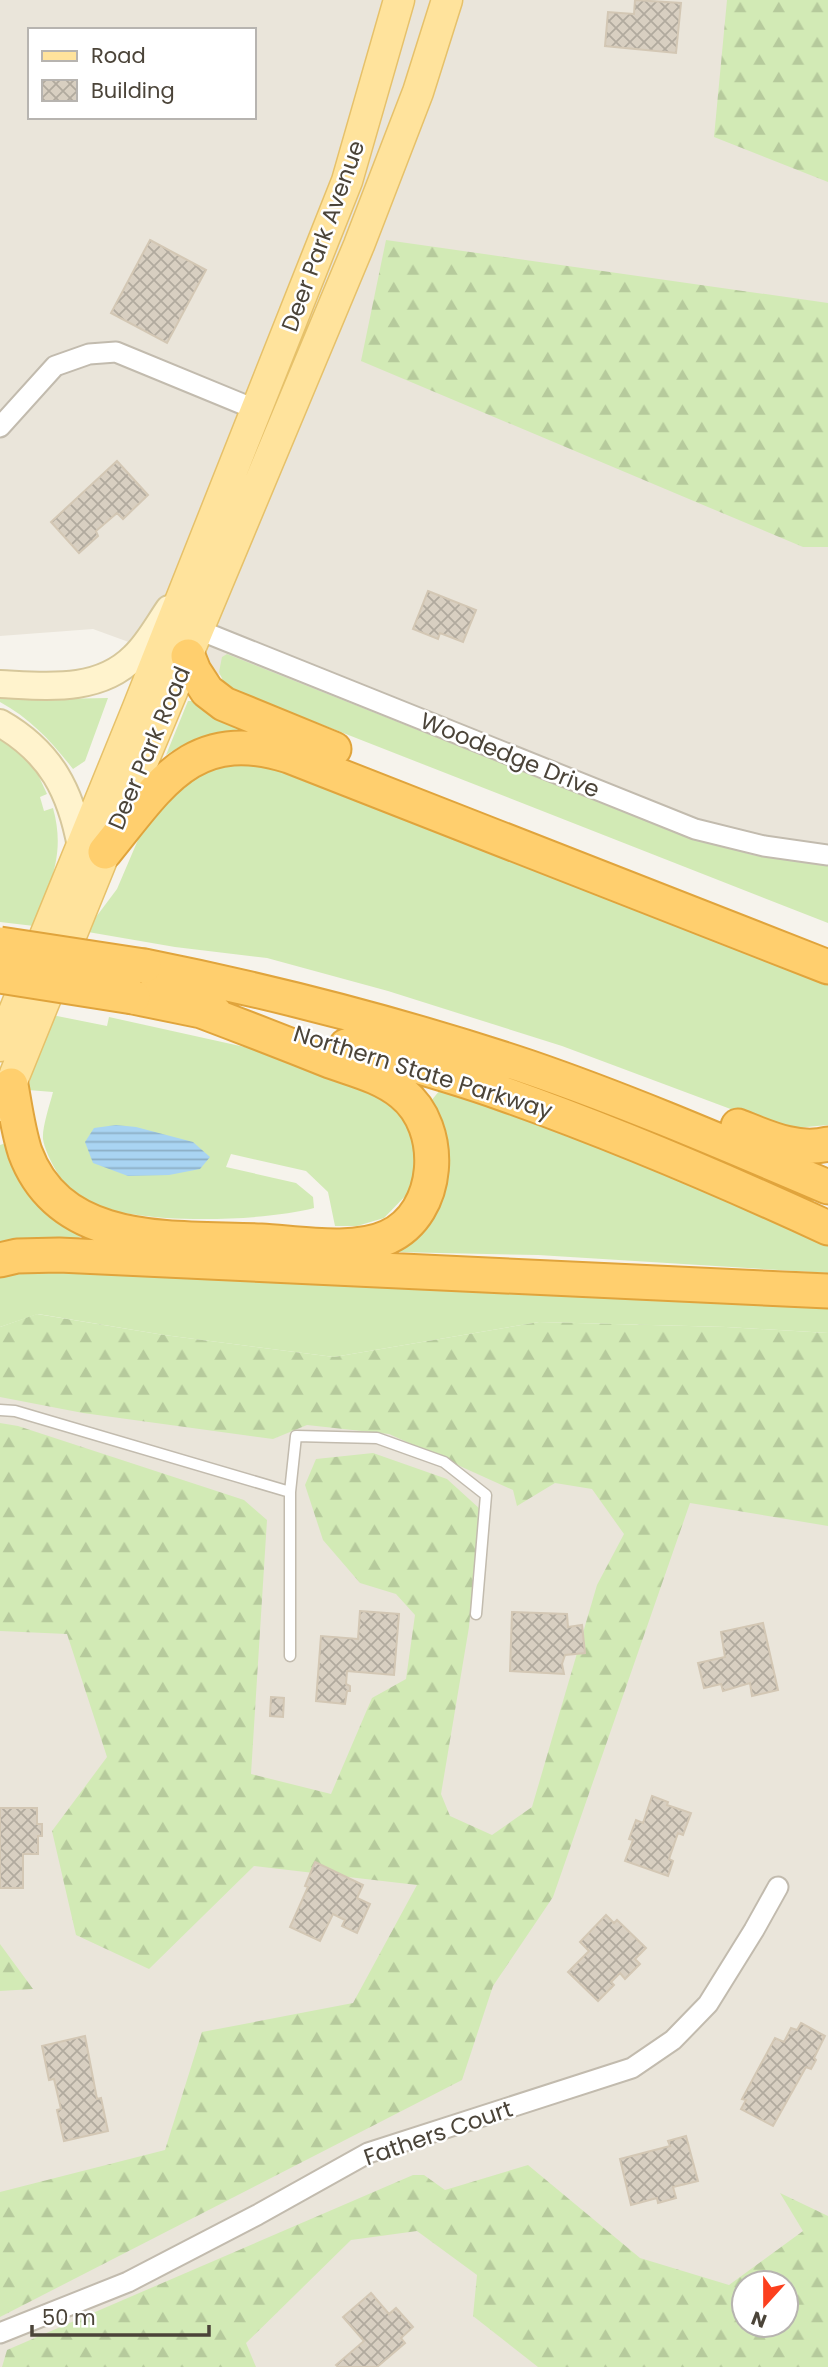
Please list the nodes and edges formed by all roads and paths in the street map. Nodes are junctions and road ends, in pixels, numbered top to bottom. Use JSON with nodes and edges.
{"nodes":[{"id":1,"x":400,"y":0,"type":"edge"},
{"id":2,"x":447,"y":0,"type":"edge"},
{"id":3,"x":300,"y":385,"type":"joint"},
{"id":4,"x":257,"y":410,"type":"junction"},
{"id":5,"x":0,"y":427,"type":"edge"},
{"id":6,"x":233,"y":468,"type":"joint"},
{"id":7,"x":189,"y":579,"type":"junction"},
{"id":8,"x":193,"y":643,"type":"junction"},
{"id":9,"x":0,"y":684,"type":"edge"},
{"id":10,"x":0,"y":723,"type":"edge"},
{"id":11,"x":93,"y":850,"type":"junction"},
{"id":12,"x":828,"y":855,"type":"edge"},
{"id":13,"x":828,"y":942,"type":"edge"},
{"id":14,"x":0,"y":944,"type":"edge"},
{"id":15,"x":828,"y":967,"type":"edge"},
{"id":16,"x":0,"y":976,"type":"edge"},
{"id":17,"x":196,"y":1009,"type":"junction"},
{"id":18,"x":0,"y":1046,"type":"edge"},
{"id":19,"x":530,"y":1068,"type":"junction"},
{"id":20,"x":5,"y":1098,"type":"edge"},
{"id":21,"x":828,"y":1144,"type":"edge"},
{"id":22,"x":828,"y":1187,"type":"edge"},
{"id":23,"x":828,"y":1228,"type":"edge"},
{"id":24,"x":0,"y":1260,"type":"edge"},
{"id":25,"x":828,"y":1291,"type":"edge"},
{"id":26,"x":0,"y":1410,"type":"edge"},
{"id":27,"x":290,"y":1492,"type":"junction"},
{"id":28,"x":477,"y":1614,"type":"dead end"},
{"id":29,"x":290,"y":1656,"type":"dead end"},
{"id":30,"x":778,"y":1887,"type":"dead end"},
{"id":31,"x":0,"y":2333,"type":"edge"}],
"edges":[{"from":1,"to":4,"type":"main road","name":"Deer Park Avenue"},
{"from":2,"to":3,"type":"main road","name":"Deer Park Avenue"},
{"from":3,"to":8,"type":"main road","name":"Deer Park Road"},
{"from":4,"to":5,"type":"street"},
{"from":4,"to":6,"type":"main road","name":"Deer Park Avenue"},
{"from":6,"to":7,"type":"main road","name":"Deer Park Road"},
{"from":7,"to":9,"type":"street"},
{"from":7,"to":11,"type":"main road","name":"Deer Park Road"},
{"from":8,"to":11,"type":"main road","name":"Deer Park Road"},
{"from":8,"to":12,"type":"street","name":"Woodedge Drive"},
{"from":8,"to":13,"type":"highway"},
{"from":10,"to":11,"type":"street"},
{"from":11,"to":15,"type":"highway"},
{"from":11,"to":18,"type":"main road","name":"Deer Park Road"},
{"from":11,"to":20,"type":"main road","name":"Deer Park Road"},
{"from":14,"to":19,"type":"highway","name":"Northern State Parkway","bridge":true},
{"from":16,"to":17,"type":"highway","name":"Northern State Parkway","bridge":true},
{"from":17,"to":20,"type":"highway"},
{"from":17,"to":23,"type":"highway","name":"Northern State Parkway"},
{"from":19,"to":21,"type":"highway"},
{"from":19,"to":22,"type":"highway","name":"Northern State Parkway"},
{"from":24,"to":25,"type":"highway"},
{"from":26,"to":27,"type":"lane"},
{"from":27,"to":28,"type":"lane"},
{"from":27,"to":29,"type":"lane"},
{"from":30,"to":31,"type":"street","name":"Fathers Court"}]}
